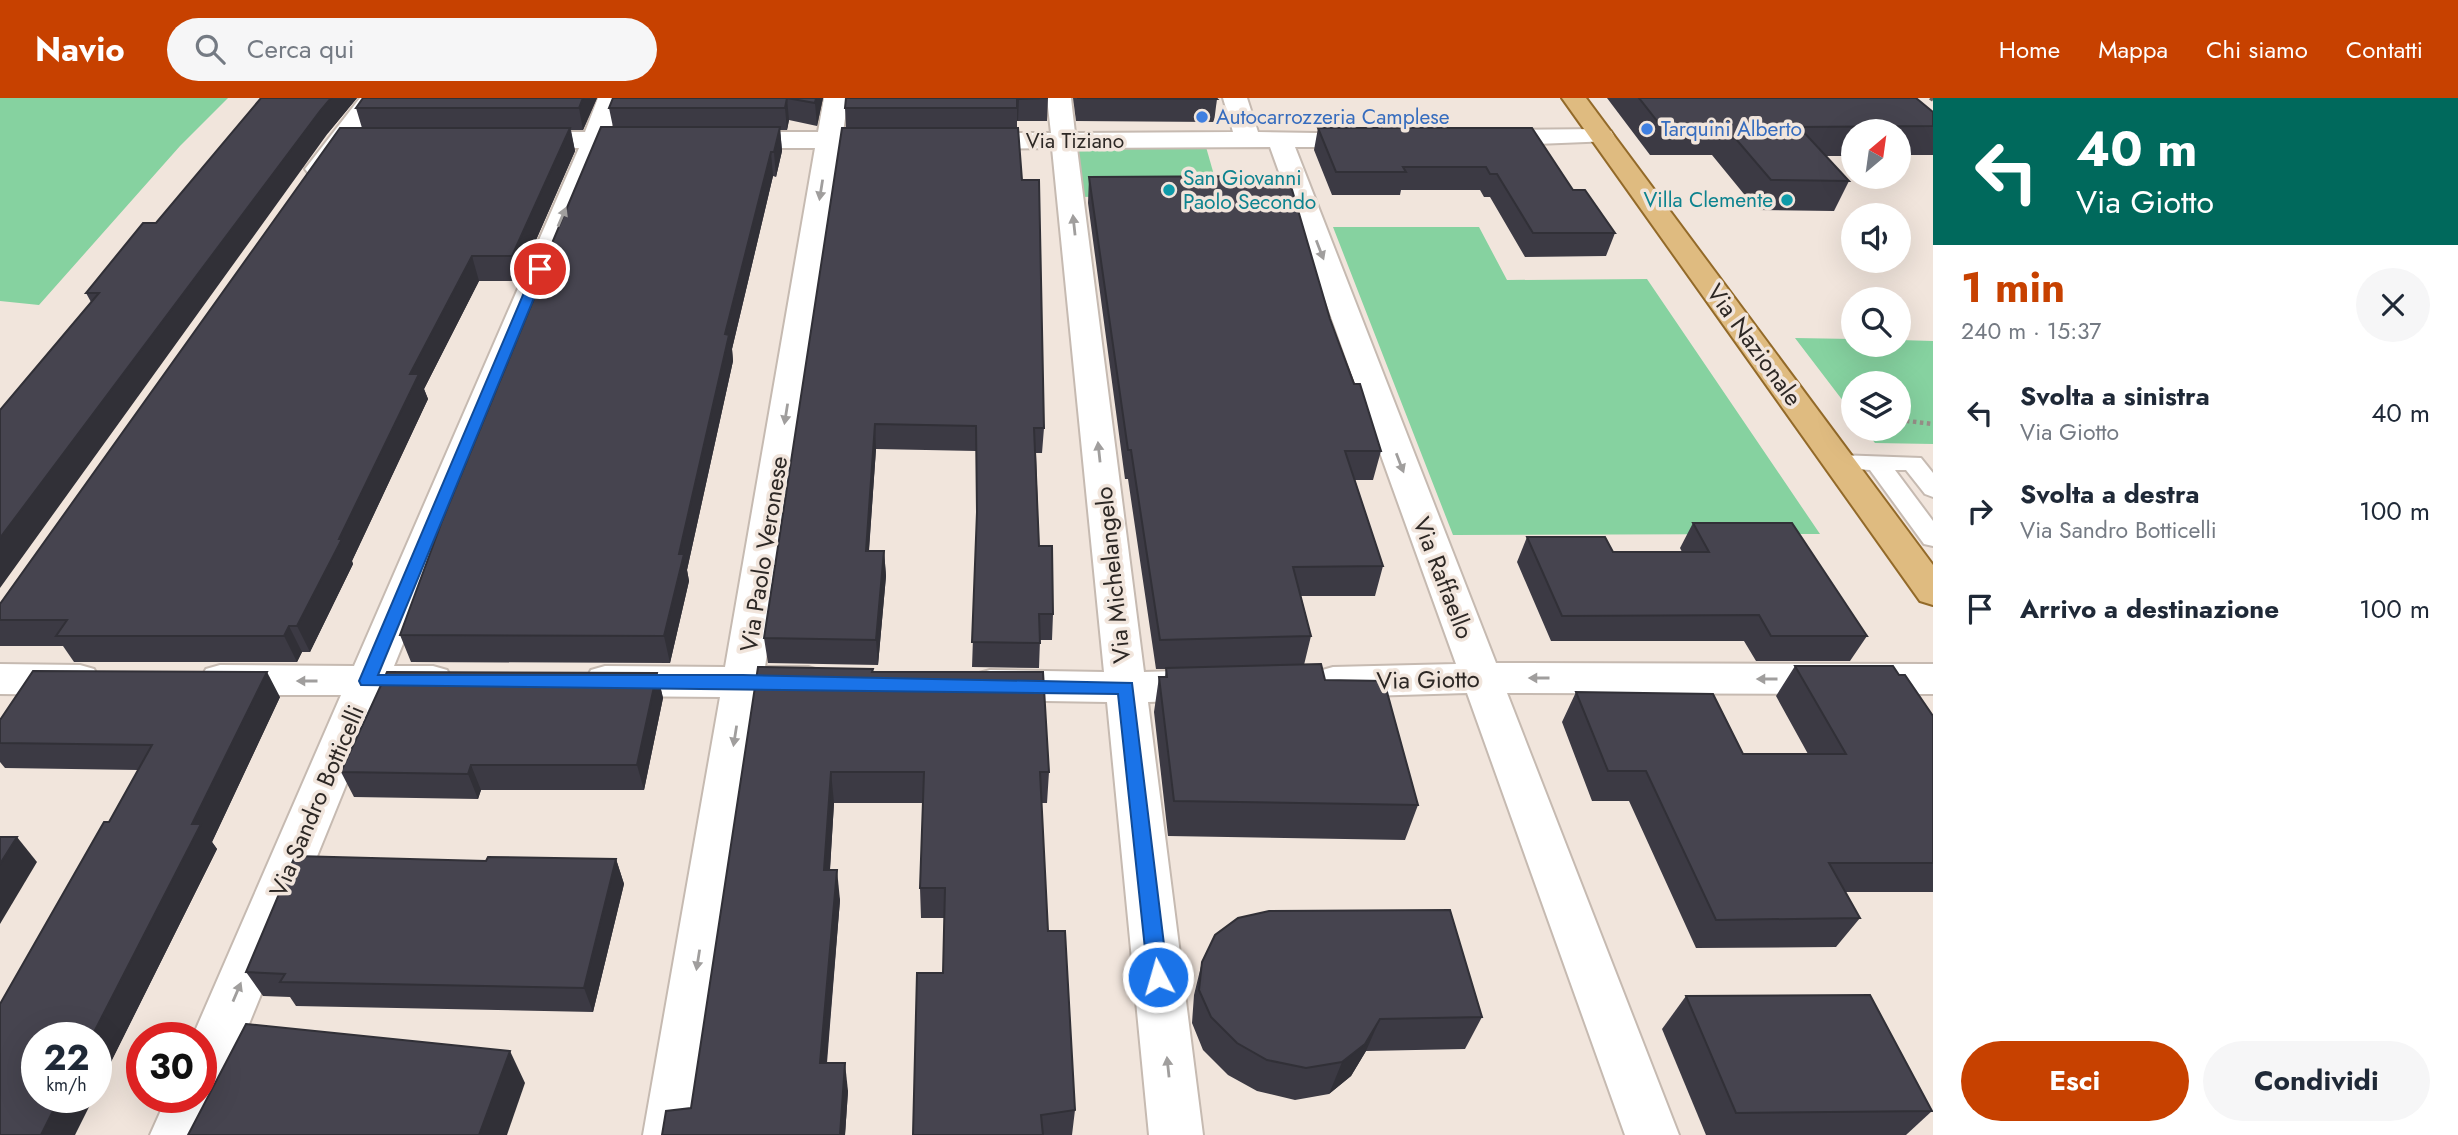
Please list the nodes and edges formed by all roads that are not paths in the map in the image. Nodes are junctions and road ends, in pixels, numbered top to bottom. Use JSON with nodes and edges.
{"nodes":[{"id":1,"x":372,"y":98,"type":"edge"},
{"id":2,"x":610,"y":98,"type":"edge"},
{"id":3,"x":836,"y":98,"type":"edge"},
{"id":4,"x":1059,"y":98,"type":"edge"},
{"id":5,"x":1235,"y":98,"type":"edge"},
{"id":6,"x":1574,"y":98,"type":"edge"},
{"id":7,"x":1602,"y":136,"type":"junction"},
{"id":8,"x":1454,"y":138,"type":"edge"},
{"id":9,"x":1387,"y":139,"type":"edge"},
{"id":10,"x":500,"y":140,"type":"edge"},
{"id":11,"x":677,"y":140,"type":"edge"},
{"id":12,"x":705,"y":140,"type":"edge"},
{"id":13,"x":829,"y":140,"type":"junction"},
{"id":14,"x":912,"y":140,"type":"edge"},
{"id":15,"x":1264,"y":140,"type":"junction"},
{"id":16,"x":595,"y":141,"type":"junction"},
{"id":17,"x":940,"y":141,"type":"edge"},
{"id":18,"x":1064,"y":141,"type":"junction"},
{"id":19,"x":299,"y":196,"type":"edge"},
{"id":20,"x":1838,"y":462,"type":"junction"},
{"id":21,"x":1877,"y":463,"type":"junction"},
{"id":22,"x":1933,"y":489,"type":"edge"},
{"id":23,"x":1933,"y":538,"type":"edge"},
{"id":24,"x":1933,"y":592,"type":"edge"},
{"id":25,"x":1481,"y":678,"type":"junction"},
{"id":26,"x":0,"y":679,"type":"edge"},
{"id":27,"x":1933,"y":679,"type":"edge"},
{"id":28,"x":122,"y":680,"type":"edge"},
{"id":29,"x":190,"y":680,"type":"edge"},
{"id":30,"x":367,"y":681,"type":"junction"},
{"id":31,"x":465,"y":681,"type":"edge"},
{"id":32,"x":562,"y":681,"type":"edge"},
{"id":33,"x":743,"y":681,"type":"junction"},
{"id":34,"x":839,"y":683,"type":"edge"},
{"id":35,"x":1303,"y":683,"type":"edge"},
{"id":36,"x":1249,"y":684,"type":"edge"},
{"id":37,"x":948,"y":685,"type":"edge"},
{"id":38,"x":1126,"y":687,"type":"junction"},
{"id":39,"x":217,"y":1039,"type":"edge"},
{"id":40,"x":186,"y":1113,"type":"edge"},
{"id":41,"x":177,"y":1135,"type":"edge"},
{"id":42,"x":670,"y":1135,"type":"edge"},
{"id":43,"x":1176,"y":1135,"type":"edge"},
{"id":44,"x":1651,"y":1135,"type":"edge"}],
"edges":[{"from":1,"to":19,"type":"street"},
{"from":2,"to":16,"type":"street","name":"Via Sandro Botticelli"},
{"from":3,"to":13,"type":"street","name":"Via Paolo Veronese"},
{"from":4,"to":18,"type":"street","name":"Via Michelangelo"},
{"from":5,"to":15,"type":"street","name":"Via Raffaello"},
{"from":6,"to":7,"type":"main road","name":"Via Nazionale"},
{"from":7,"to":8,"type":"street"},
{"from":7,"to":20,"type":"main road","name":"Via Nazionale"},
{"from":9,"to":15,"type":"street","name":"Via Tiziano"},
{"from":10,"to":16,"type":"street"},
{"from":11,"to":16,"type":"street"},
{"from":12,"to":13,"type":"street"},
{"from":13,"to":14,"type":"street"},
{"from":13,"to":33,"type":"street","name":"Via Paolo Veronese","one_way":true},
{"from":15,"to":18,"type":"street","name":"Via Tiziano"},
{"from":15,"to":25,"type":"street","name":"Via Raffaello","one_way":true},
{"from":30,"to":16,"type":"street","name":"Via Sandro Botticelli","one_way":true},
{"from":17,"to":18,"type":"street","name":"Via Tiziano"},
{"from":38,"to":18,"type":"street","name":"Via Michelangelo","one_way":true},
{"from":20,"to":21,"type":"lane"},
{"from":20,"to":24,"type":"main road","name":"Via Nazionale"},
{"from":21,"to":22,"type":"lane"},
{"from":21,"to":23,"type":"lane"},
{"from":27,"to":25,"type":"street","name":"Via Giotto","one_way":true},
{"from":25,"to":35,"type":"street","name":"Via Giotto"},
{"from":25,"to":44,"type":"street","name":"Via Raffaello"},
{"from":26,"to":28,"type":"street"},
{"from":30,"to":29,"type":"street","one_way":true},
{"from":30,"to":31,"type":"street"},
{"from":39,"to":30,"type":"street","name":"Via Sandro Botticelli","one_way":true},
{"from":32,"to":33,"type":"street"},
{"from":33,"to":34,"type":"street"},
{"from":33,"to":42,"type":"street","name":"Via Paolo Veronese","one_way":true},
{"from":36,"to":38,"type":"street"},
{"from":37,"to":38,"type":"street"},
{"from":43,"to":38,"type":"street","name":"Via Michelangelo","one_way":true},
{"from":40,"to":41,"type":"street"}]}
